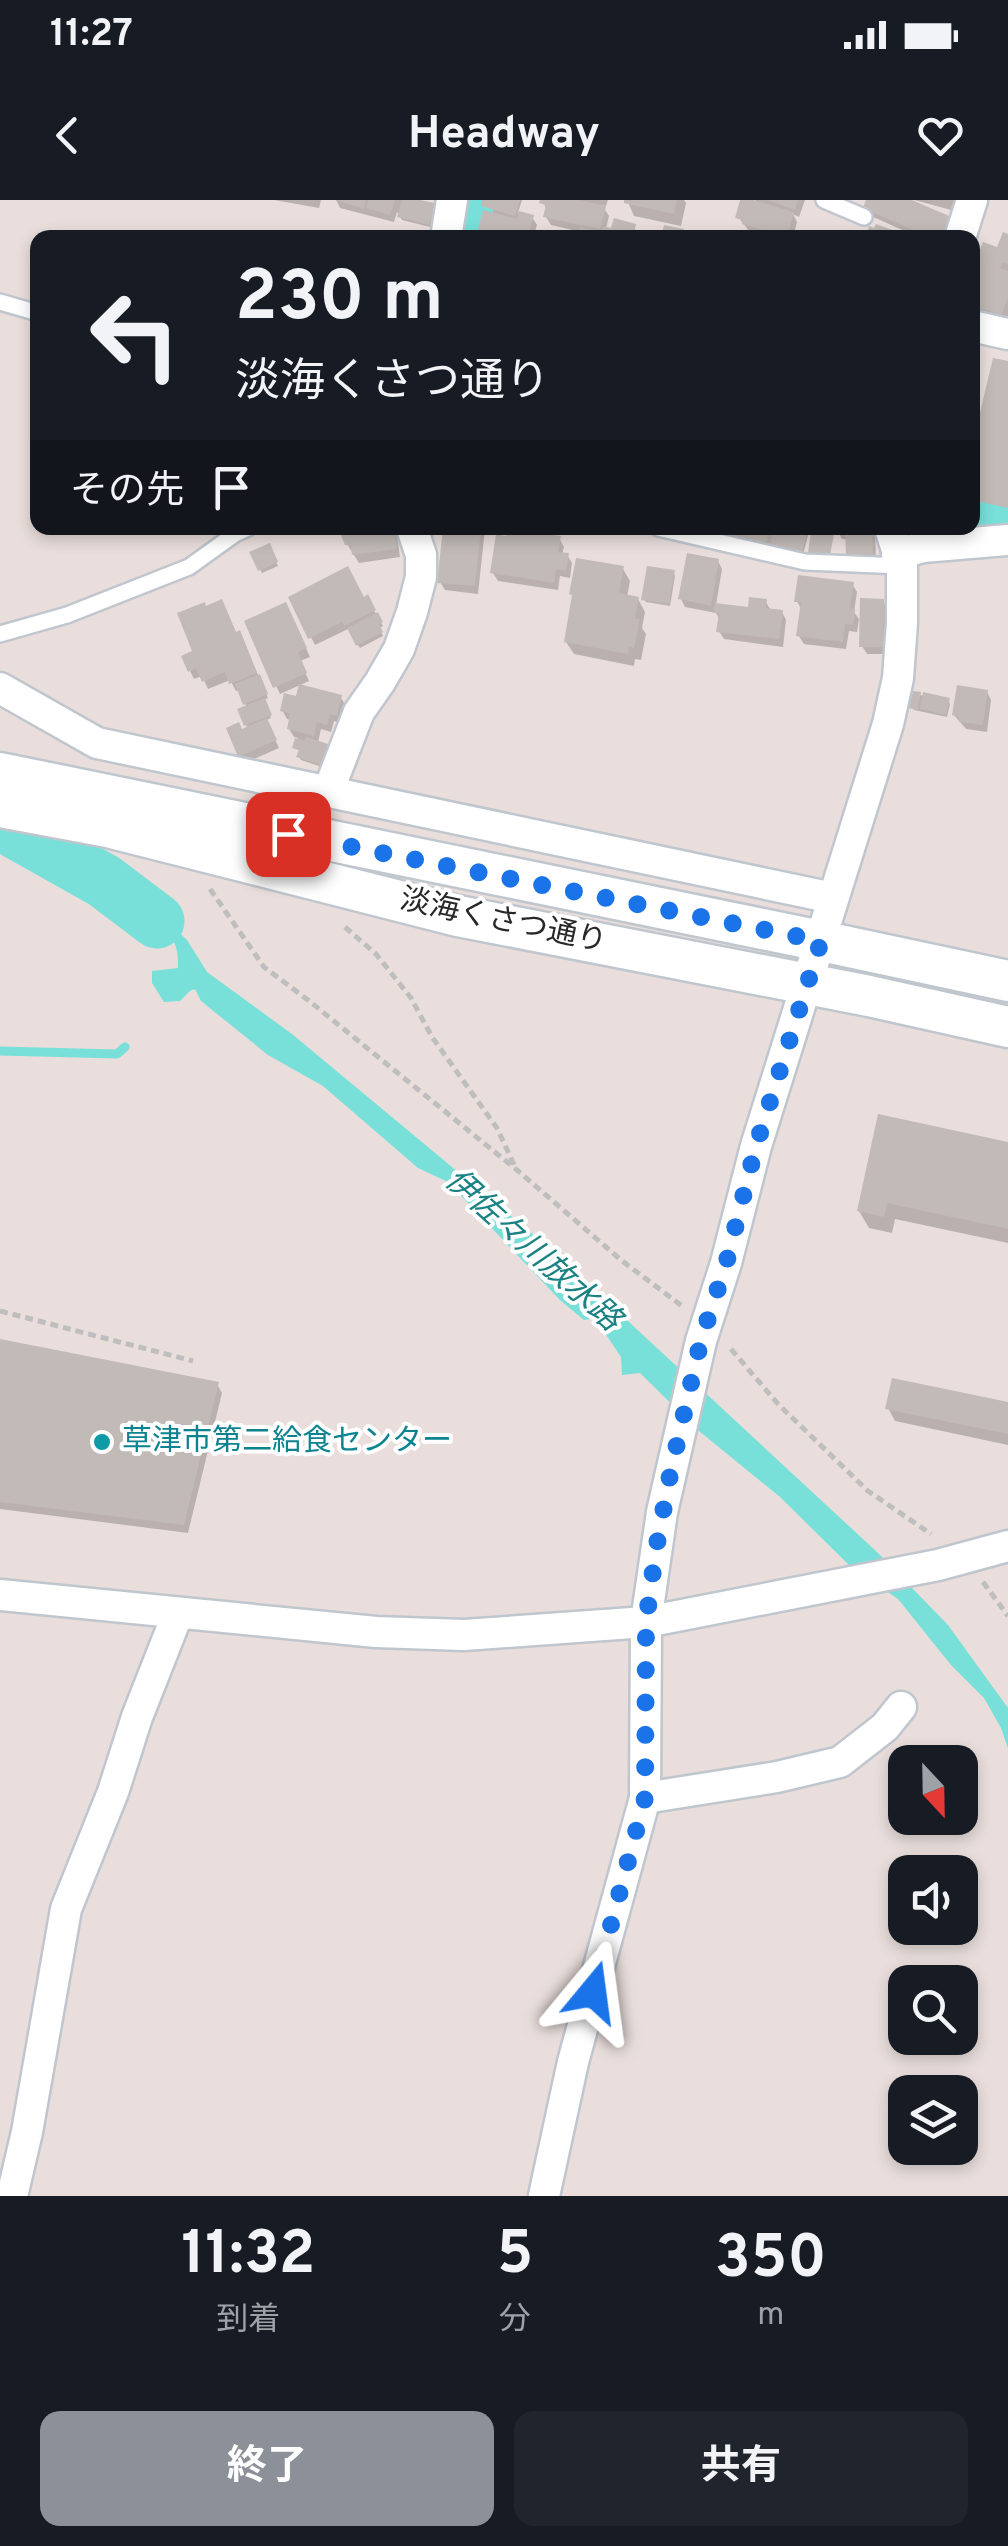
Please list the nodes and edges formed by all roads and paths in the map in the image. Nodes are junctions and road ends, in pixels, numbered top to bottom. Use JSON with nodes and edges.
{"nodes":[{"id":1,"x":452,"y":200,"type":"edge"},
{"id":2,"x":824,"y":200,"type":"edge"},
{"id":3,"x":972,"y":200,"type":"edge"},
{"id":4,"x":864,"y":217,"type":"dead end"},
{"id":5,"x":447,"y":230,"type":"edge"},
{"id":6,"x":963,"y":230,"type":"edge"},
{"id":7,"x":0,"y":302,"type":"edge"},
{"id":8,"x":30,"y":311,"type":"edge"},
{"id":9,"x":980,"y":328,"type":"edge"},
{"id":10,"x":1008,"y":334,"type":"edge"},
{"id":11,"x":234,"y":535,"type":"edge"},
{"id":12,"x":414,"y":535,"type":"edge"},
{"id":13,"x":688,"y":535,"type":"edge"},
{"id":14,"x":1008,"y":540,"type":"edge"},
{"id":15,"x":896,"y":549,"type":"edge"},
{"id":16,"x":0,"y":634,"type":"edge"},
{"id":17,"x":0,"y":688,"type":"edge"},
{"id":18,"x":0,"y":774,"type":"edge"},
{"id":19,"x":328,"y":792,"type":"junction"},
{"id":20,"x":0,"y":807,"type":"edge"},
{"id":21,"x":206,"y":883,"type":"dead end"},
{"id":22,"x":833,"y":898,"type":"junction"},
{"id":23,"x":345,"y":927,"type":"dead end"},
{"id":24,"x":821,"y":941,"type":"junction"},
{"id":25,"x":1008,"y":982,"type":"edge"},
{"id":26,"x":808,"y":984,"type":"junction"},
{"id":27,"x":1008,"y":1026,"type":"edge"},
{"id":28,"x":517,"y":1170,"type":"junction"},
{"id":29,"x":0,"y":1311,"type":"edge"},
{"id":30,"x":704,"y":1331,"type":"junction"},
{"id":31,"x":194,"y":1361,"type":"dead end"},
{"id":32,"x":1008,"y":1546,"type":"edge"},
{"id":33,"x":950,"y":1562,"type":"junction"},
{"id":34,"x":0,"y":1595,"type":"edge"},
{"id":35,"x":178,"y":1613,"type":"junction"},
{"id":36,"x":1008,"y":1616,"type":"edge"},
{"id":37,"x":646,"y":1622,"type":"junction"},
{"id":38,"x":901,"y":1707,"type":"dead end"},
{"id":39,"x":645,"y":1798,"type":"junction"},
{"id":40,"x":12,"y":2196,"type":"edge"},
{"id":41,"x":544,"y":2196,"type":"edge"}],
"edges":[{"from":1,"to":5,"type":"street"},
{"from":2,"to":4,"type":"lane"},
{"from":3,"to":6,"type":"street"},
{"from":7,"to":8,"type":"lane"},
{"from":9,"to":10,"type":"street"},
{"from":11,"to":16,"type":"lane"},
{"from":12,"to":19,"type":"street"},
{"from":13,"to":15,"type":"lane"},
{"from":14,"to":15,"type":"street"},
{"from":15,"to":22,"type":"street"},
{"from":17,"to":19,"type":"street"},
{"from":18,"to":24,"type":"street","name":"淡海くさつ通り"},
{"from":19,"to":22,"type":"street"},
{"from":20,"to":26,"type":"street","name":"淡海くさつ通り"},
{"from":21,"to":28,"type":"path"},
{"from":22,"to":24,"type":"street"},
{"from":23,"to":28,"type":"path"},
{"from":24,"to":25,"type":"street","name":"淡海くさつ通り"},
{"from":24,"to":26,"type":"street"},
{"from":26,"to":27,"type":"street","name":"淡海くさつ通り"},
{"from":26,"to":30,"type":"street"},
{"from":28,"to":30,"type":"path"},
{"from":29,"to":31,"type":"path"},
{"from":30,"to":33,"type":"path"},
{"from":30,"to":37,"type":"street"},
{"from":32,"to":33,"type":"street"},
{"from":33,"to":36,"type":"path"},
{"from":33,"to":37,"type":"street"},
{"from":34,"to":35,"type":"street"},
{"from":35,"to":37,"type":"street"},
{"from":35,"to":40,"type":"street"},
{"from":37,"to":39,"type":"street"},
{"from":38,"to":39,"type":"street"},
{"from":39,"to":41,"type":"street"}]}
